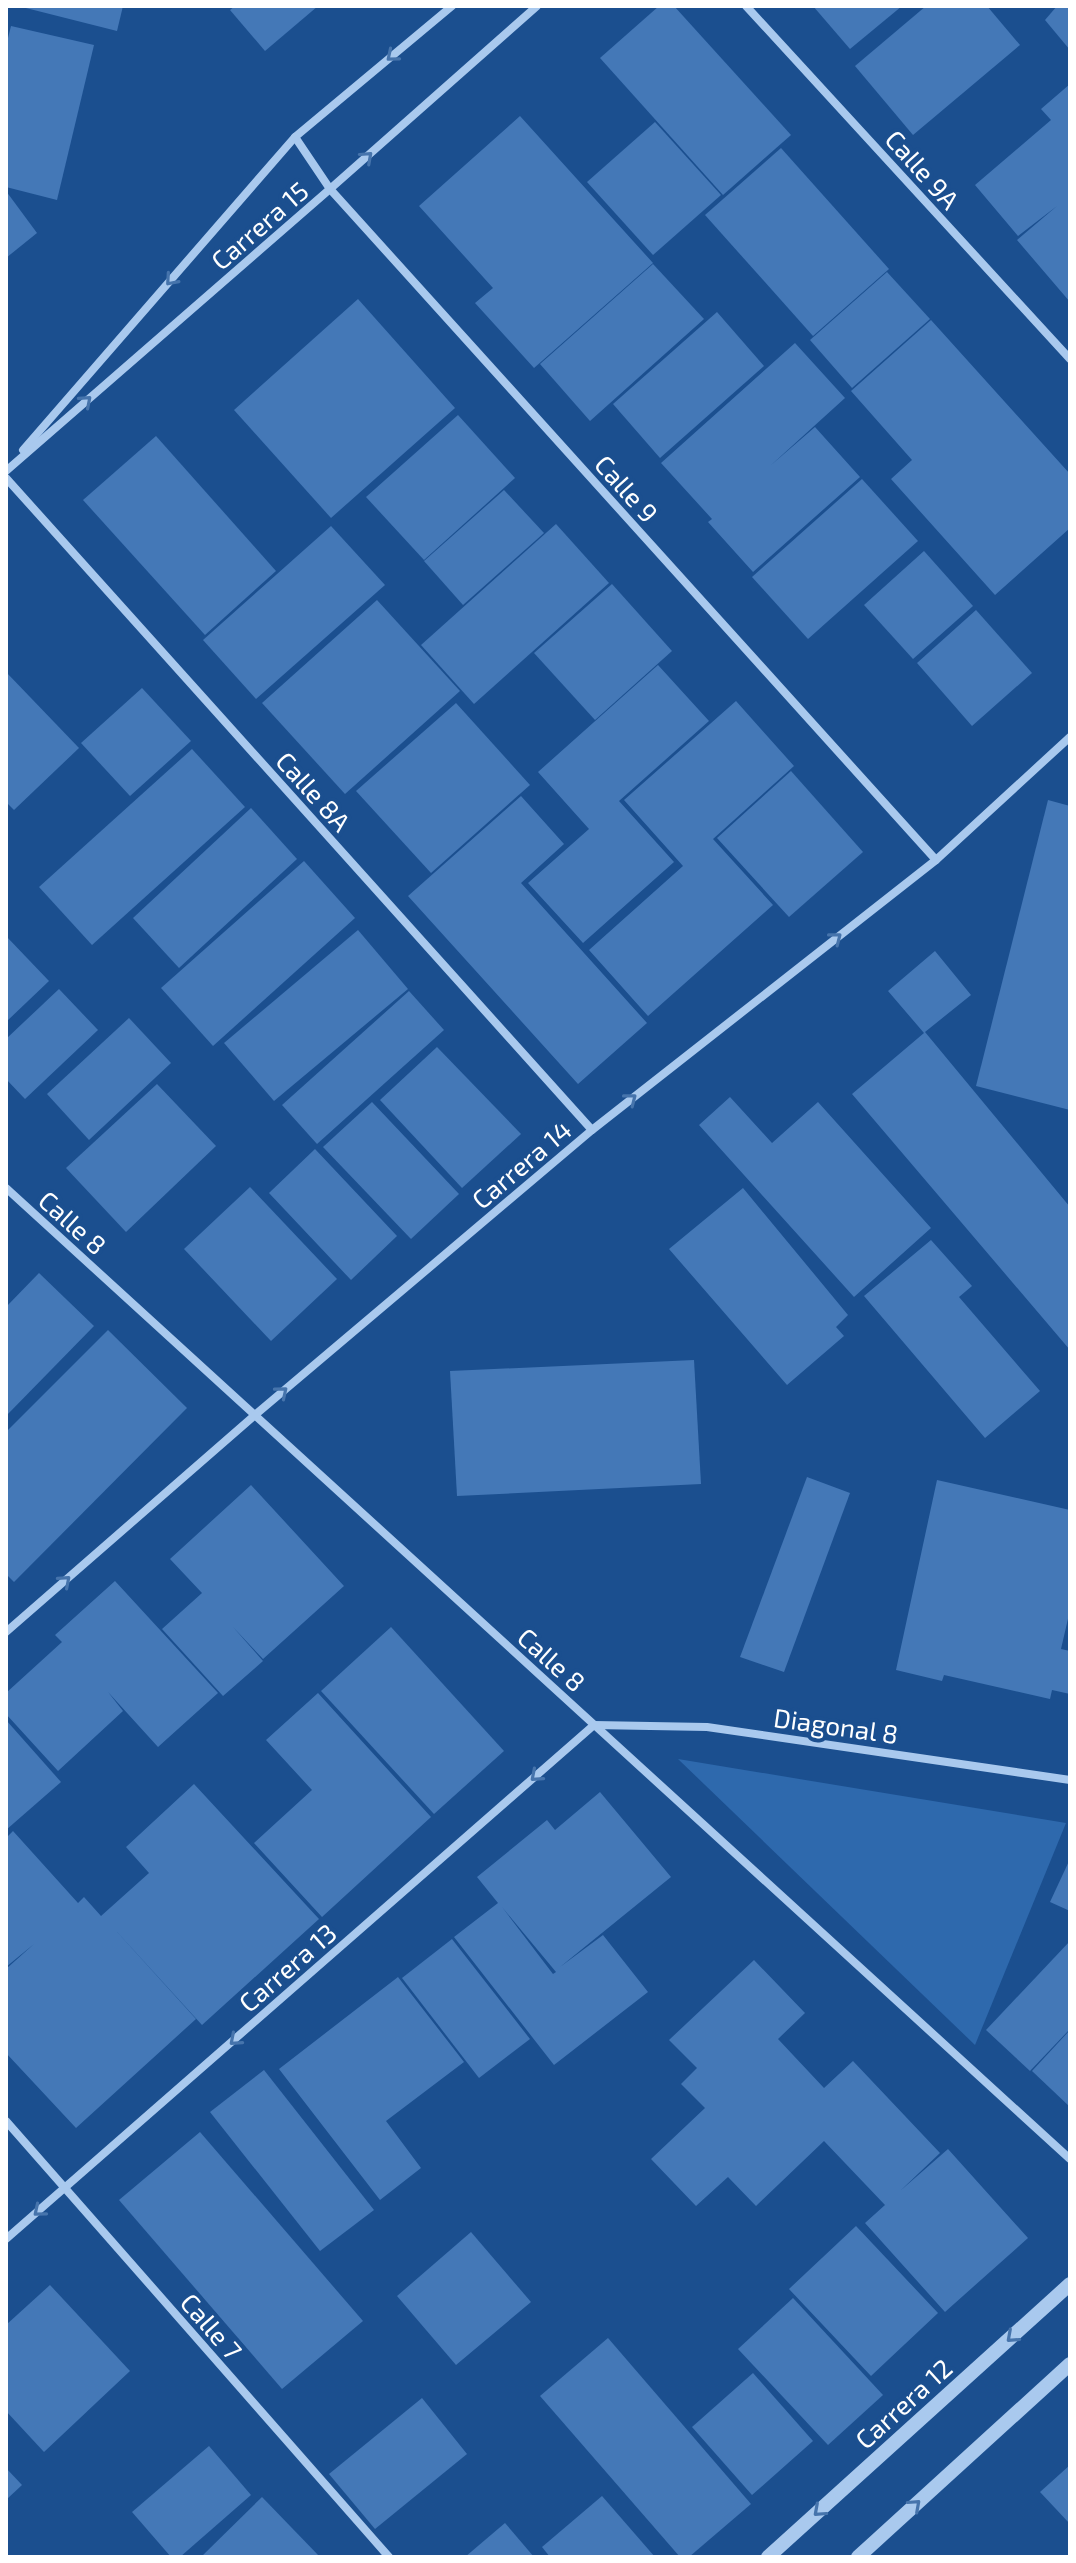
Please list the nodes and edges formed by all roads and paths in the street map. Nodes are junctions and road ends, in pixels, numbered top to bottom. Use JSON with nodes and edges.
{"nodes":[{"id":1,"x":452,"y":6,"type":"edge"},
{"id":2,"x":537,"y":6,"type":"edge"},
{"id":3,"x":746,"y":6,"type":"edge"},
{"id":4,"x":295,"y":137,"type":"junction"},
{"id":5,"x":330,"y":189,"type":"junction"},
{"id":6,"x":1070,"y":359,"type":"edge"},
{"id":7,"x":6,"y":470,"type":"edge"},
{"id":8,"x":6,"y":478,"type":"edge"},
{"id":9,"x":1070,"y":737,"type":"edge"},
{"id":10,"x":936,"y":860,"type":"junction"},
{"id":11,"x":592,"y":1130,"type":"junction"},
{"id":12,"x":6,"y":1188,"type":"edge"},
{"id":13,"x":255,"y":1415,"type":"junction"},
{"id":14,"x":6,"y":1632,"type":"edge"},
{"id":15,"x":594,"y":1725,"type":"junction"},
{"id":16,"x":1070,"y":1780,"type":"edge"},
{"id":17,"x":6,"y":2121,"type":"edge"},
{"id":18,"x":1070,"y":2159,"type":"edge"},
{"id":19,"x":65,"y":2188,"type":"junction"},
{"id":20,"x":6,"y":2239,"type":"edge"},
{"id":21,"x":1070,"y":2284,"type":"edge"},
{"id":22,"x":1070,"y":2364,"type":"edge"},
{"id":23,"x":389,"y":2557,"type":"edge"},
{"id":24,"x":768,"y":2557,"type":"edge"},
{"id":25,"x":858,"y":2557,"type":"edge"}],
"edges":[{"from":1,"to":4,"type":"street","name":"Carrera 15","one_way":true},
{"from":5,"to":2,"type":"street","name":"Carrera 15","one_way":true},
{"from":3,"to":6,"type":"street","name":"Calle 9A"},
{"from":4,"to":5,"type":"street","name":"Calle 9"},
{"from":4,"to":7,"type":"street","name":"Carrera 15","one_way":true},
{"from":7,"to":5,"type":"street","name":"Carrera 15","one_way":true},
{"from":5,"to":10,"type":"street","name":"Calle 9"},
{"from":8,"to":11,"type":"street","name":"Calle 8A"},
{"from":9,"to":10,"type":"street","name":"Carrera 14"},
{"from":11,"to":10,"type":"street","name":"Carrera 14","one_way":true},
{"from":13,"to":11,"type":"street","name":"Carrera 14","one_way":true},
{"from":12,"to":13,"type":"street","name":"Calle 8"},
{"from":14,"to":13,"type":"street","name":"Carrera 14","one_way":true},
{"from":13,"to":15,"type":"street","name":"Calle 8"},
{"from":15,"to":16,"type":"street","name":"Diagonal 8"},
{"from":15,"to":18,"type":"street","name":"Calle 8"},
{"from":15,"to":19,"type":"street","name":"Carrera 13","one_way":true},
{"from":17,"to":19,"type":"street","name":"Calle 7"},
{"from":19,"to":20,"type":"street","name":"Carrera 13","one_way":true},
{"from":19,"to":23,"type":"street","name":"Calle 7"},
{"from":21,"to":24,"type":"street","name":"Carrera 12","one_way":true},
{"from":25,"to":22,"type":"street","one_way":true}]}
